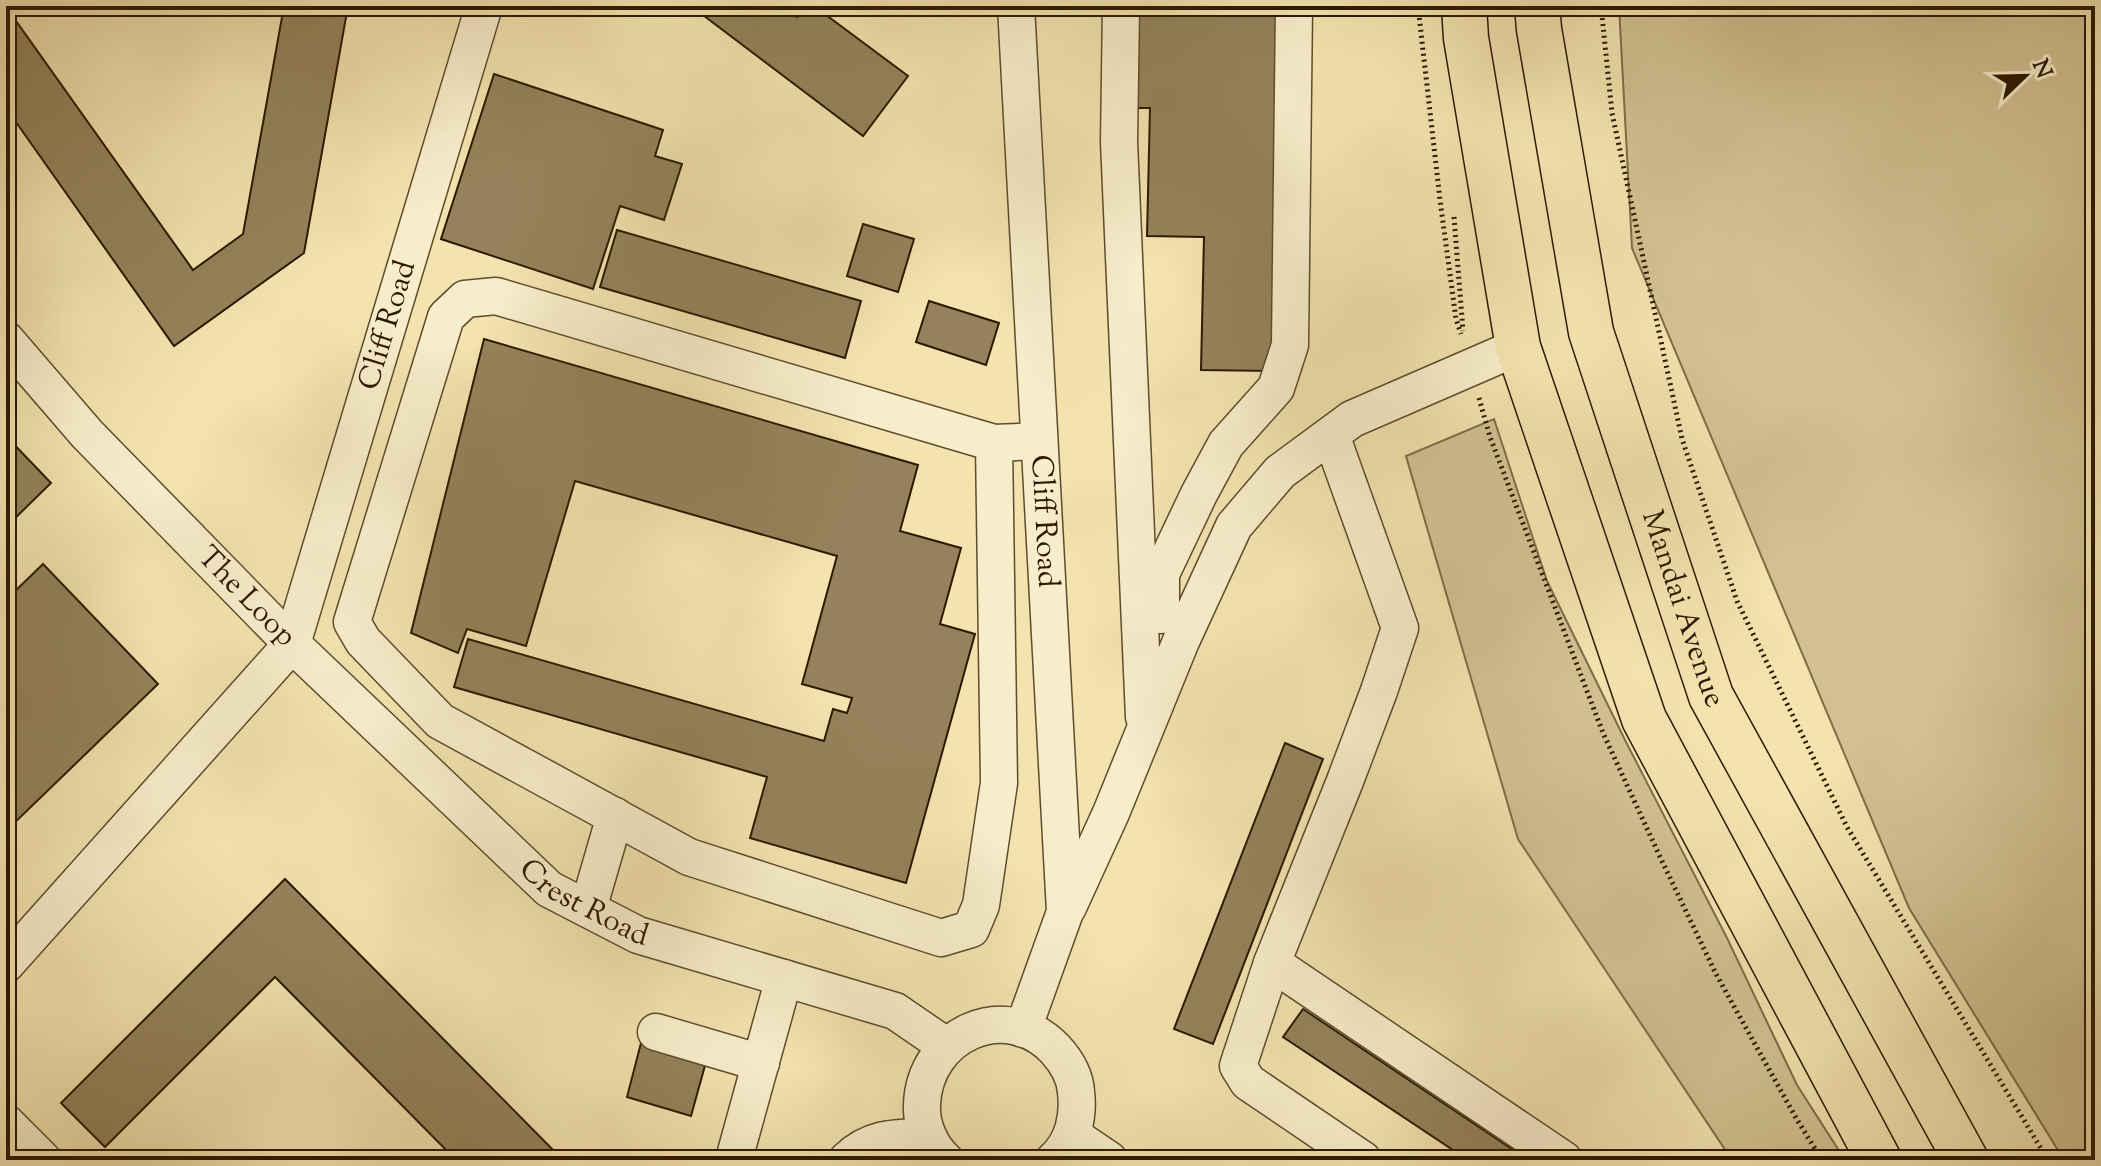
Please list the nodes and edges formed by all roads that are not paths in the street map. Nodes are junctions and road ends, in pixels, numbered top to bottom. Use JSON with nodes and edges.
{"nodes":[{"id":1,"x":484,"y":6,"type":"edge"},
{"id":2,"x":1016,"y":6,"type":"edge"},
{"id":3,"x":1121,"y":6,"type":"edge"},
{"id":4,"x":1294,"y":6,"type":"edge"},
{"id":5,"x":1464,"y":6,"type":"edge"},
{"id":6,"x":1537,"y":6,"type":"edge"},
{"id":7,"x":6,"y":340,"type":"edge"},
{"id":8,"x":1518,"y":347,"type":"junction"},
{"id":9,"x":1331,"y":435,"type":"junction"},
{"id":10,"x":1039,"y":441,"type":"junction"},
{"id":11,"x":994,"y":443,"type":"junction"},
{"id":12,"x":292,"y":644,"type":"junction"},
{"id":13,"x":1161,"y":689,"type":"junction"},
{"id":14,"x":1145,"y":730,"type":"junction"},
{"id":15,"x":615,"y":816,"type":"junction"},
{"id":16,"x":588,"y":909,"type":"junction"},
{"id":17,"x":1065,"y":912,"type":"junction"},
{"id":18,"x":6,"y":963,"type":"edge"},
{"id":19,"x":1272,"y":963,"type":"junction"},
{"id":20,"x":784,"y":978,"type":"junction"},
{"id":21,"x":1023,"y":1029,"type":"junction"},
{"id":22,"x":656,"y":1032,"type":"dead end"},
{"id":23,"x":946,"y":1046,"type":"junction"},
{"id":24,"x":761,"y":1063,"type":"junction"},
{"id":25,"x":6,"y":1123,"type":"edge"},
{"id":26,"x":937,"y":1148,"type":"edge"},
{"id":27,"x":1063,"y":1148,"type":"edge"},
{"id":28,"x":736,"y":1152,"type":"dead end"},
{"id":29,"x":43,"y":1160,"type":"edge"},
{"id":30,"x":847,"y":1160,"type":"edge"},
{"id":31,"x":1109,"y":1160,"type":"edge"},
{"id":32,"x":1363,"y":1160,"type":"edge"},
{"id":33,"x":1564,"y":1160,"type":"edge"},
{"id":34,"x":1879,"y":1160,"type":"edge"},
{"id":35,"x":1966,"y":1160,"type":"edge"}],
"edges":[{"from":1,"to":12,"type":"lane","name":"Cliff Road"},
{"from":2,"to":10,"type":"lane","name":"Cliff Road"},
{"from":3,"to":14,"type":"lane"},
{"from":4,"to":13,"type":"lane"},
{"from":5,"to":8,"type":"main road"},
{"from":6,"to":35,"type":"main road","name":"Mandai Avenue"},
{"from":7,"to":12,"type":"lane","name":"The Loop"},
{"from":8,"to":9,"type":"lane"},
{"from":8,"to":34,"type":"main road"},
{"from":9,"to":13,"type":"lane"},
{"from":9,"to":19,"type":"lane"},
{"from":10,"to":11,"type":"lane"},
{"from":10,"to":17,"type":"lane","name":"Cliff Road"},
{"from":11,"to":15,"type":"lane"},
{"from":11,"to":15,"type":"lane"},
{"from":12,"to":16,"type":"lane","name":"Crest Road"},
{"from":12,"to":18,"type":"lane","name":"The Loop"},
{"from":13,"to":14,"type":"lane"},
{"from":14,"to":17,"type":"lane"},
{"from":15,"to":16,"type":"lane"},
{"from":16,"to":20,"type":"lane","name":"Crest Road"},
{"from":17,"to":21,"type":"lane","name":"Cliff Road"},
{"from":19,"to":32,"type":"lane"},
{"from":19,"to":33,"type":"lane"},
{"from":20,"to":23,"type":"lane","name":"Crest Road"},
{"from":20,"to":24,"type":"lane"},
{"from":21,"to":23,"type":"lane"},
{"from":21,"to":27,"type":"lane"},
{"from":22,"to":24,"type":"lane"},
{"from":23,"to":26,"type":"lane"},
{"from":24,"to":28,"type":"lane"},
{"from":25,"to":29,"type":"lane"},
{"from":26,"to":30,"type":"lane"},
{"from":27,"to":31,"type":"lane"}]}
